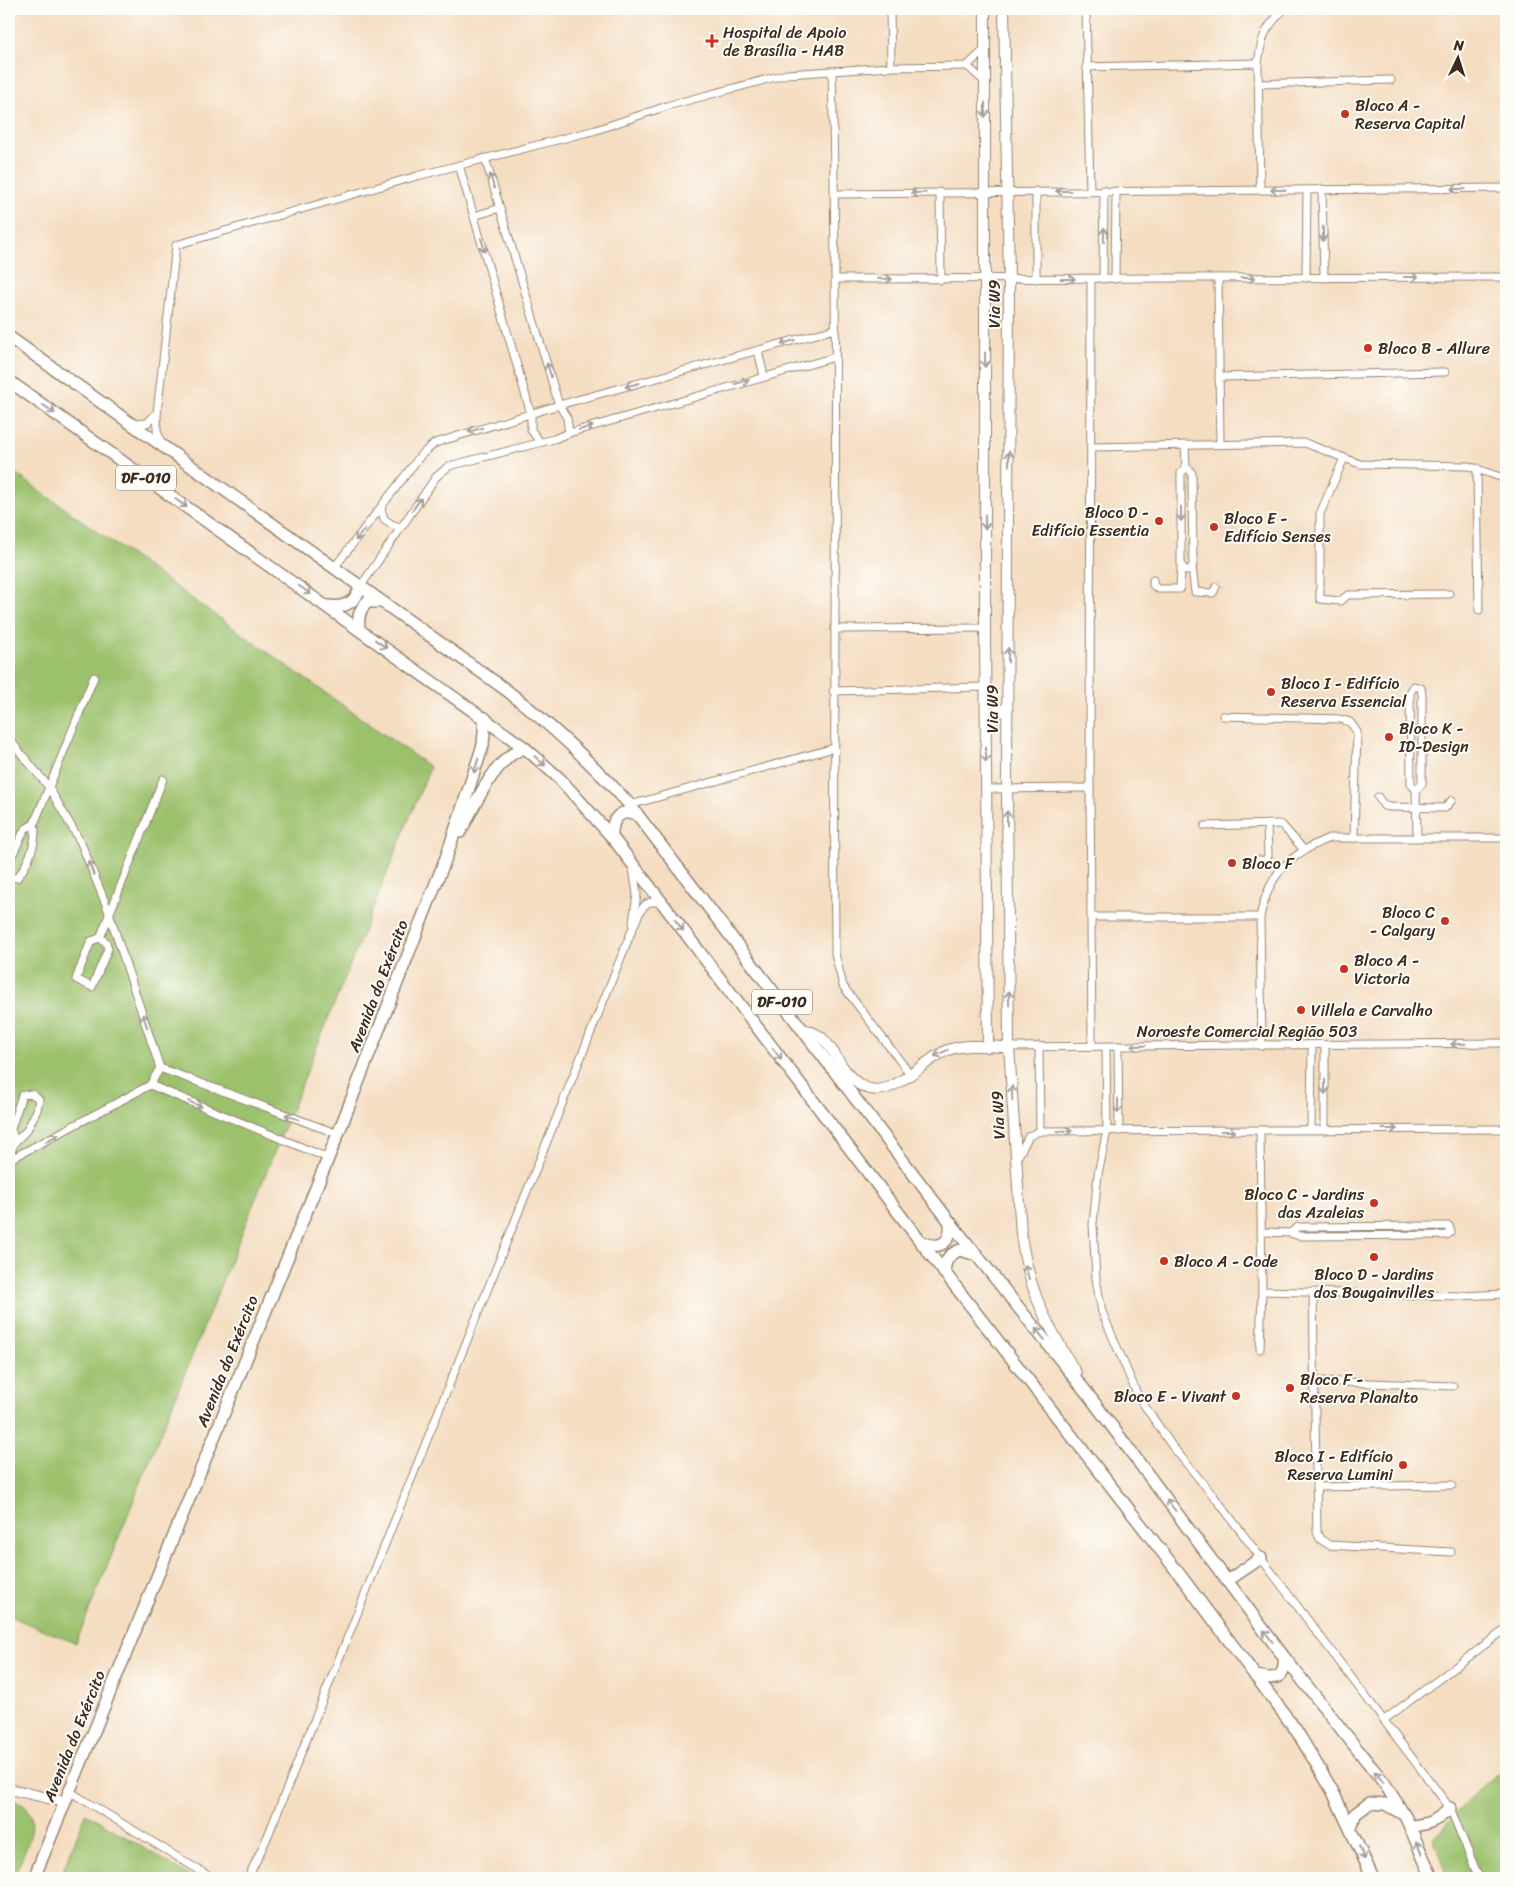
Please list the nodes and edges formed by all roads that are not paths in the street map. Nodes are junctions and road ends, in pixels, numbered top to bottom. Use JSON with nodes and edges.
{"nodes":[{"id":1,"x":890,"y":9,"type":"edge"},
{"id":2,"x":985,"y":9,"type":"edge"},
{"id":3,"x":1004,"y":9,"type":"edge"},
{"id":4,"x":1086,"y":9,"type":"edge"},
{"id":5,"x":1284,"y":9,"type":"edge"},
{"id":6,"x":985,"y":49,"type":"junction"},
{"id":7,"x":1258,"y":63,"type":"junction"},
{"id":8,"x":966,"y":66,"type":"junction"},
{"id":9,"x":891,"y":67,"type":"junction"},
{"id":10,"x":1086,"y":67,"type":"junction"},
{"id":11,"x":832,"y":71,"type":"junction"},
{"id":12,"x":1391,"y":80,"type":"dead end"},
{"id":13,"x":985,"y":82,"type":"junction"},
{"id":14,"x":1259,"y":84,"type":"junction"},
{"id":15,"x":485,"y":158,"type":"junction"},
{"id":16,"x":459,"y":165,"type":"junction"},
{"id":17,"x":1506,"y":188,"type":"edge"},
{"id":18,"x":1104,"y":190,"type":"junction"},
{"id":19,"x":1116,"y":190,"type":"junction"},
{"id":20,"x":1260,"y":190,"type":"junction"},
{"id":21,"x":1307,"y":190,"type":"junction"},
{"id":22,"x":1322,"y":190,"type":"junction"},
{"id":23,"x":984,"y":191,"type":"junction"},
{"id":24,"x":1008,"y":191,"type":"junction"},
{"id":25,"x":1036,"y":191,"type":"junction"},
{"id":26,"x":1090,"y":191,"type":"junction"},
{"id":27,"x":940,"y":192,"type":"junction"},
{"id":28,"x":835,"y":194,"type":"junction"},
{"id":29,"x":500,"y":208,"type":"junction"},
{"id":30,"x":474,"y":216,"type":"junction"},
{"id":31,"x":1506,"y":277,"type":"edge"},
{"id":32,"x":1218,"y":278,"type":"junction"},
{"id":33,"x":1306,"y":278,"type":"junction"},
{"id":34,"x":1324,"y":278,"type":"junction"},
{"id":35,"x":836,"y":279,"type":"junction"},
{"id":36,"x":1036,"y":279,"type":"junction"},
{"id":37,"x":1091,"y":279,"type":"junction"},
{"id":38,"x":1103,"y":279,"type":"junction"},
{"id":39,"x":1115,"y":279,"type":"junction"},
{"id":40,"x":941,"y":280,"type":"junction"},
{"id":41,"x":985,"y":280,"type":"junction"},
{"id":42,"x":1009,"y":280,"type":"junction"},
{"id":43,"x":835,"y":329,"type":"junction"},
{"id":44,"x":9,"y":337,"type":"edge"},
{"id":45,"x":758,"y":351,"type":"junction"},
{"id":46,"x":835,"y":357,"type":"junction"},
{"id":47,"x":1445,"y":372,"type":"dead end"},
{"id":48,"x":764,"y":376,"type":"junction"},
{"id":49,"x":1219,"y":377,"type":"junction"},
{"id":50,"x":9,"y":381,"type":"edge"},
{"id":51,"x":559,"y":405,"type":"junction"},
{"id":52,"x":157,"y":413,"type":"junction"},
{"id":53,"x":531,"y":414,"type":"junction"},
{"id":54,"x":131,"y":424,"type":"junction"},
{"id":55,"x":569,"y":432,"type":"junction"},
{"id":56,"x":540,"y":442,"type":"junction"},
{"id":57,"x":1220,"y":444,"type":"junction"},
{"id":58,"x":1185,"y":445,"type":"junction"},
{"id":59,"x":162,"y":446,"type":"junction"},
{"id":60,"x":1091,"y":447,"type":"junction"},
{"id":61,"x":1344,"y":458,"type":"junction"},
{"id":62,"x":1186,"y":468,"type":"junction"},
{"id":63,"x":1477,"y":468,"type":"junction"},
{"id":64,"x":1506,"y":479,"type":"edge"},
{"id":65,"x":381,"y":508,"type":"junction"},
{"id":66,"x":401,"y":527,"type":"junction"},
{"id":67,"x":1192,"y":567,"type":"junction"},
{"id":68,"x":334,"y":568,"type":"junction"},
{"id":69,"x":1182,"y":568,"type":"junction"},
{"id":70,"x":1153,"y":580,"type":"dead end"},
{"id":71,"x":360,"y":587,"type":"junction"},
{"id":72,"x":1216,"y":587,"type":"dead end"},
{"id":73,"x":1449,"y":594,"type":"dead end"},
{"id":74,"x":380,"y":602,"type":"junction"},
{"id":75,"x":327,"y":606,"type":"junction"},
{"id":76,"x":1479,"y":610,"type":"dead end"},
{"id":77,"x":359,"y":628,"type":"junction"},
{"id":78,"x":985,"y":628,"type":"junction"},
{"id":79,"x":834,"y":629,"type":"junction"},
{"id":80,"x":94,"y":677,"type":"dead end"},
{"id":81,"x":986,"y":687,"type":"junction"},
{"id":82,"x":833,"y":691,"type":"junction"},
{"id":83,"x":1007,"y":713,"type":"junction"},
{"id":84,"x":986,"y":714,"type":"junction"},
{"id":85,"x":1223,"y":716,"type":"dead end"},
{"id":86,"x":485,"y":718,"type":"junction"},
{"id":87,"x":9,"y":739,"type":"edge"},
{"id":88,"x":525,"y":748,"type":"junction"},
{"id":89,"x":834,"y":748,"type":"junction"},
{"id":90,"x":163,"y":779,"type":"dead end"},
{"id":91,"x":48,"y":786,"type":"junction"},
{"id":92,"x":1090,"y":788,"type":"junction"},
{"id":93,"x":986,"y":789,"type":"junction"},
{"id":94,"x":1007,"y":789,"type":"junction"},
{"id":95,"x":1416,"y":790,"type":"junction"},
{"id":96,"x":1378,"y":797,"type":"dead end"},
{"id":97,"x":1452,"y":800,"type":"dead end"},
{"id":98,"x":630,"y":805,"type":"junction"},
{"id":99,"x":1416,"y":808,"type":"junction"},
{"id":100,"x":637,"y":814,"type":"junction"},
{"id":101,"x":34,"y":824,"type":"junction"},
{"id":102,"x":1267,"y":824,"type":"junction"},
{"id":103,"x":1205,"y":826,"type":"dead end"},
{"id":104,"x":987,"y":834,"type":"junction"},
{"id":105,"x":612,"y":837,"type":"junction"},
{"id":106,"x":1007,"y":838,"type":"junction"},
{"id":107,"x":1354,"y":838,"type":"junction"},
{"id":108,"x":1417,"y":838,"type":"junction"},
{"id":109,"x":1506,"y":838,"type":"edge"},
{"id":110,"x":1303,"y":849,"type":"junction"},
{"id":111,"x":447,"y":855,"type":"junction"},
{"id":112,"x":1259,"y":860,"type":"dead end"},
{"id":113,"x":9,"y":862,"type":"edge"},
{"id":114,"x":631,"y":863,"type":"junction"},
{"id":115,"x":9,"y":877,"type":"edge"},
{"id":116,"x":663,"y":904,"type":"junction"},
{"id":117,"x":110,"y":915,"type":"junction"},
{"id":118,"x":1091,"y":917,"type":"junction"},
{"id":119,"x":1260,"y":917,"type":"junction"},
{"id":120,"x":632,"y":930,"type":"junction"},
{"id":121,"x":100,"y":938,"type":"junction"},
{"id":122,"x":801,"y":1028,"type":"junction"},
{"id":123,"x":1506,"y":1043,"type":"edge"},
{"id":124,"x":1312,"y":1045,"type":"junction"},
{"id":125,"x":1325,"y":1045,"type":"junction"},
{"id":126,"x":1009,"y":1046,"type":"junction"},
{"id":127,"x":1040,"y":1046,"type":"junction"},
{"id":128,"x":1092,"y":1046,"type":"junction"},
{"id":129,"x":1106,"y":1046,"type":"junction"},
{"id":130,"x":1118,"y":1046,"type":"junction"},
{"id":131,"x":1262,"y":1046,"type":"junction"},
{"id":132,"x":988,"y":1047,"type":"junction"},
{"id":133,"x":160,"y":1068,"type":"junction"},
{"id":134,"x":910,"y":1074,"type":"junction"},
{"id":135,"x":150,"y":1086,"type":"junction"},
{"id":136,"x":1506,"y":1129,"type":"edge"},
{"id":137,"x":1311,"y":1130,"type":"junction"},
{"id":138,"x":1325,"y":1130,"type":"junction"},
{"id":139,"x":1040,"y":1131,"type":"junction"},
{"id":140,"x":1107,"y":1131,"type":"junction"},
{"id":141,"x":1119,"y":1131,"type":"junction"},
{"id":142,"x":1260,"y":1132,"type":"junction"},
{"id":143,"x":338,"y":1134,"type":"junction"},
{"id":144,"x":14,"y":1142,"type":"junction"},
{"id":145,"x":9,"y":1156,"type":"edge"},
{"id":146,"x":328,"y":1158,"type":"junction"},
{"id":147,"x":9,"y":1160,"type":"edge"},
{"id":148,"x":1016,"y":1161,"type":"junction"},
{"id":149,"x":950,"y":1222,"type":"junction"},
{"id":150,"x":1261,"y":1232,"type":"junction"},
{"id":151,"x":1290,"y":1232,"type":"junction"},
{"id":152,"x":920,"y":1241,"type":"junction"},
{"id":153,"x":977,"y":1255,"type":"junction"},
{"id":154,"x":944,"y":1273,"type":"junction"},
{"id":155,"x":1262,"y":1291,"type":"junction"},
{"id":156,"x":1313,"y":1292,"type":"junction"},
{"id":157,"x":1506,"y":1294,"type":"edge"},
{"id":158,"x":1260,"y":1348,"type":"dead end"},
{"id":159,"x":1314,"y":1381,"type":"junction"},
{"id":160,"x":1453,"y":1386,"type":"dead end"},
{"id":161,"x":1088,"y":1393,"type":"junction"},
{"id":162,"x":1452,"y":1485,"type":"dead end"},
{"id":163,"x":1316,"y":1487,"type":"junction"},
{"id":164,"x":1450,"y":1552,"type":"dead end"},
{"id":165,"x":1261,"y":1558,"type":"junction"},
{"id":166,"x":1227,"y":1581,"type":"junction"},
{"id":167,"x":1506,"y":1629,"type":"edge"},
{"id":168,"x":1284,"y":1657,"type":"junction"},
{"id":169,"x":1255,"y":1676,"type":"junction"},
{"id":170,"x":1384,"y":1720,"type":"junction"},
{"id":171,"x":9,"y":1789,"type":"edge"},
{"id":172,"x":67,"y":1796,"type":"junction"},
{"id":173,"x":1450,"y":1808,"type":"junction"},
{"id":174,"x":1408,"y":1822,"type":"junction"},
{"id":175,"x":1351,"y":1828,"type":"junction"},
{"id":176,"x":34,"y":1878,"type":"edge"},
{"id":177,"x":212,"y":1878,"type":"edge"},
{"id":178,"x":248,"y":1878,"type":"edge"},
{"id":179,"x":1373,"y":1878,"type":"edge"},
{"id":180,"x":1432,"y":1878,"type":"edge"},
{"id":181,"x":1479,"y":1878,"type":"edge"}],
"edges":[{"from":1,"to":9,"type":"street"},
{"from":2,"to":6,"type":"street","name":"Via W9"},
{"from":3,"to":24,"type":"street","name":"Via W9"},
{"from":4,"to":10,"type":"street"},
{"from":5,"to":7,"type":"street"},
{"from":6,"to":8,"type":"street"},
{"from":6,"to":13,"type":"street","name":"Via W9"},
{"from":7,"to":10,"type":"street"},
{"from":7,"to":14,"type":"street"},
{"from":8,"to":9,"type":"street"},
{"from":8,"to":13,"type":"street"},
{"from":9,"to":11,"type":"street"},
{"from":10,"to":26,"type":"street"},
{"from":11,"to":15,"type":"street"},
{"from":11,"to":28,"type":"street"},
{"from":12,"to":14,"type":"street"},
{"from":13,"to":23,"type":"street","name":"Via W9","one_way":true},
{"from":14,"to":20,"type":"street"},
{"from":15,"to":16,"type":"street"},
{"from":29,"to":15,"type":"street","one_way":true},
{"from":16,"to":30,"type":"street"},
{"from":16,"to":52,"type":"street"},
{"from":17,"to":22,"type":"street","one_way":true},
{"from":18,"to":19,"type":"street"},
{"from":18,"to":26,"type":"street"},
{"from":38,"to":18,"type":"street","one_way":true},
{"from":19,"to":20,"type":"street"},
{"from":19,"to":39,"type":"street"},
{"from":21,"to":20,"type":"street","one_way":true},
{"from":21,"to":22,"type":"street"},
{"from":21,"to":33,"type":"street"},
{"from":22,"to":34,"type":"street","one_way":true},
{"from":23,"to":24,"type":"street"},
{"from":23,"to":27,"type":"street"},
{"from":23,"to":41,"type":"street","name":"Via W9"},
{"from":24,"to":25,"type":"street"},
{"from":24,"to":42,"type":"street","name":"Via W9"},
{"from":26,"to":25,"type":"street","one_way":true},
{"from":25,"to":36,"type":"street"},
{"from":27,"to":28,"type":"street","one_way":true},
{"from":27,"to":40,"type":"street"},
{"from":28,"to":35,"type":"street"},
{"from":29,"to":30,"type":"street"},
{"from":51,"to":29,"type":"street","one_way":true},
{"from":30,"to":53,"type":"street","one_way":true},
{"from":34,"to":31,"type":"street","one_way":true},
{"from":32,"to":33,"type":"street","one_way":true},
{"from":32,"to":39,"type":"street"},
{"from":32,"to":49,"type":"street"},
{"from":33,"to":34,"type":"street"},
{"from":35,"to":40,"type":"street","one_way":true},
{"from":35,"to":43,"type":"street"},
{"from":36,"to":37,"type":"street","one_way":true},
{"from":36,"to":42,"type":"street"},
{"from":37,"to":38,"type":"street"},
{"from":37,"to":60,"type":"street"},
{"from":38,"to":39,"type":"street"},
{"from":40,"to":41,"type":"street"},
{"from":41,"to":42,"type":"street"},
{"from":41,"to":78,"type":"street","name":"Via W9","one_way":true},
{"from":83,"to":42,"type":"street","name":"Via W9","one_way":true},
{"from":43,"to":45,"type":"street","one_way":true},
{"from":43,"to":46,"type":"street"},
{"from":44,"to":54,"type":"main road","number":"DF-010"},
{"from":45,"to":48,"type":"street"},
{"from":45,"to":51,"type":"street","one_way":true},
{"from":46,"to":48,"type":"street"},
{"from":46,"to":79,"type":"street"},
{"from":47,"to":49,"type":"street"},
{"from":55,"to":48,"type":"street","one_way":true},
{"from":49,"to":57,"type":"street"},
{"from":50,"to":75,"type":"main road","number":"DF-010","one_way":true},
{"from":51,"to":53,"type":"street"},
{"from":51,"to":55,"type":"street"},
{"from":52,"to":54,"type":"street"},
{"from":52,"to":59,"type":"street"},
{"from":53,"to":56,"type":"street"},
{"from":53,"to":65,"type":"street","one_way":true},
{"from":54,"to":59,"type":"main road","number":"DF-010"},
{"from":55,"to":56,"type":"street"},
{"from":66,"to":56,"type":"street","one_way":true},
{"from":57,"to":58,"type":"street"},
{"from":57,"to":61,"type":"street"},
{"from":58,"to":60,"type":"street"},
{"from":58,"to":62,"type":"street"},
{"from":59,"to":68,"type":"main road","number":"DF-010"},
{"from":60,"to":92,"type":"street"},
{"from":61,"to":63,"type":"street"},
{"from":61,"to":73,"type":"street"},
{"from":62,"to":67,"type":"street"},
{"from":62,"to":69,"type":"street","one_way":true},
{"from":63,"to":64,"type":"street"},
{"from":63,"to":76,"type":"street"},
{"from":65,"to":66,"type":"street"},
{"from":65,"to":68,"type":"street","one_way":true},
{"from":66,"to":71,"type":"street"},
{"from":67,"to":69,"type":"street"},
{"from":67,"to":72,"type":"street"},
{"from":68,"to":71,"type":"main road","number":"DF-010"},
{"from":69,"to":70,"type":"street"},
{"from":71,"to":74,"type":"main road","number":"DF-010"},
{"from":71,"to":75,"type":"main road"},
{"from":74,"to":77,"type":"main road"},
{"from":74,"to":98,"type":"main road","number":"DF-010"},
{"from":75,"to":77,"type":"main road","number":"DF-010"},
{"from":77,"to":86,"type":"main road","number":"DF-010","one_way":true},
{"from":78,"to":79,"type":"street"},
{"from":78,"to":81,"type":"street","name":"Via W9"},
{"from":79,"to":82,"type":"street"},
{"from":80,"to":91,"type":"street"},
{"from":81,"to":82,"type":"street"},
{"from":81,"to":84,"type":"street","name":"Via W9"},
{"from":82,"to":89,"type":"street"},
{"from":83,"to":84,"type":"street"},
{"from":83,"to":94,"type":"street","name":"Via W9"},
{"from":84,"to":93,"type":"street","name":"Via W9","one_way":true},
{"from":85,"to":107,"type":"street"},
{"from":86,"to":88,"type":"main road","number":"DF-010"},
{"from":86,"to":111,"type":"main road","name":"Avenida do Exército","one_way":true},
{"from":87,"to":91,"type":"street"},
{"from":88,"to":105,"type":"main road","number":"DF-010","one_way":true},
{"from":88,"to":111,"type":"main road","name":"Avenida do Exército"},
{"from":89,"to":98,"type":"street"},
{"from":89,"to":134,"type":"street"},
{"from":90,"to":117,"type":"street"},
{"from":91,"to":101,"type":"street"},
{"from":117,"to":91,"type":"street","one_way":true},
{"from":92,"to":94,"type":"street"},
{"from":92,"to":118,"type":"street"},
{"from":93,"to":94,"type":"street"},
{"from":93,"to":104,"type":"street","name":"Via W9"},
{"from":106,"to":94,"type":"street","name":"Via W9","one_way":true},
{"from":95,"to":95,"type":"street"},
{"from":95,"to":99,"type":"street"},
{"from":96,"to":99,"type":"street"},
{"from":97,"to":99,"type":"street"},
{"from":98,"to":100,"type":"main road","number":"DF-010"},
{"from":99,"to":108,"type":"street"},
{"from":100,"to":105,"type":"main road"},
{"from":100,"to":122,"type":"main road","number":"DF-010"},
{"from":101,"to":113,"type":"street"},
{"from":101,"to":115,"type":"street"},
{"from":102,"to":103,"type":"street"},
{"from":102,"to":110,"type":"street"},
{"from":102,"to":112,"type":"street"},
{"from":104,"to":106,"type":"street"},
{"from":104,"to":132,"type":"street","name":"Via W9"},
{"from":105,"to":114,"type":"main road","number":"DF-010"},
{"from":126,"to":106,"type":"street","name":"Via W9","one_way":true},
{"from":107,"to":108,"type":"street"},
{"from":107,"to":110,"type":"street"},
{"from":108,"to":109,"type":"street"},
{"from":110,"to":119,"type":"street"},
{"from":111,"to":143,"type":"main road","name":"Avenida do Exército"},
{"from":114,"to":116,"type":"main road","number":"DF-010"},
{"from":114,"to":120,"type":"street"},
{"from":116,"to":120,"type":"street"},
{"from":116,"to":152,"type":"main road","number":"DF-010","one_way":true},
{"from":117,"to":121,"type":"street"},
{"from":133,"to":117,"type":"street","one_way":true},
{"from":118,"to":119,"type":"street"},
{"from":118,"to":128,"type":"street"},
{"from":119,"to":131,"type":"street"},
{"from":120,"to":178,"type":"street"},
{"from":121,"to":121,"type":"street"},
{"from":122,"to":134,"type":"street","name":"Noroeste Comercial Região 503"},
{"from":122,"to":149,"type":"main road","number":"DF-010"},
{"from":123,"to":125,"type":"street","name":"Noroeste Comercial Região 503","one_way":true},
{"from":124,"to":125,"type":"street","name":"Noroeste Comercial Região 503"},
{"from":124,"to":131,"type":"street","name":"Noroeste Comercial Região 503"},
{"from":124,"to":137,"type":"street"},
{"from":125,"to":138,"type":"street","one_way":true},
{"from":126,"to":127,"type":"street","name":"Noroeste Comercial Região 503"},
{"from":126,"to":132,"type":"street","name":"Noroeste Comercial Região 503"},
{"from":148,"to":126,"type":"street","name":"Via W9","one_way":true},
{"from":127,"to":128,"type":"street","name":"Noroeste Comercial Região 503"},
{"from":127,"to":139,"type":"street"},
{"from":128,"to":129,"type":"street","name":"Noroeste Comercial Região 503"},
{"from":129,"to":130,"type":"street","name":"Noroeste Comercial Região 503"},
{"from":129,"to":140,"type":"street"},
{"from":131,"to":130,"type":"street","name":"Noroeste Comercial Região 503","one_way":true},
{"from":130,"to":141,"type":"street","one_way":true},
{"from":132,"to":134,"type":"street","name":"Noroeste Comercial Região 503","one_way":true},
{"from":133,"to":135,"type":"street"},
{"from":143,"to":133,"type":"street","one_way":true},
{"from":135,"to":146,"type":"street","one_way":true},
{"from":147,"to":135,"type":"street","one_way":true},
{"from":138,"to":136,"type":"street","one_way":true},
{"from":137,"to":138,"type":"street"},
{"from":137,"to":142,"type":"street"},
{"from":139,"to":140,"type":"street","one_way":true},
{"from":139,"to":148,"type":"street"},
{"from":140,"to":141,"type":"street"},
{"from":140,"to":165,"type":"street"},
{"from":141,"to":142,"type":"street","one_way":true},
{"from":142,"to":150,"type":"street"},
{"from":143,"to":146,"type":"main road","name":"Avenida do Exército"},
{"from":144,"to":144,"type":"street"},
{"from":144,"to":145,"type":"street"},
{"from":146,"to":172,"type":"main road","name":"Avenida do Exército"},
{"from":161,"to":148,"type":"street","name":"Via W9","one_way":true},
{"from":149,"to":152,"type":"main road"},
{"from":149,"to":153,"type":"main road","number":"DF-010"},
{"from":150,"to":151,"type":"street"},
{"from":150,"to":155,"type":"street"},
{"from":151,"to":151,"type":"street"},
{"from":152,"to":154,"type":"main road","number":"DF-010"},
{"from":153,"to":154,"type":"main road"},
{"from":161,"to":153,"type":"main road","number":"DF-010","one_way":true},
{"from":154,"to":169,"type":"main road","number":"DF-010"},
{"from":155,"to":156,"type":"street"},
{"from":155,"to":158,"type":"street"},
{"from":156,"to":157,"type":"street"},
{"from":156,"to":159,"type":"street"},
{"from":159,"to":160,"type":"street"},
{"from":159,"to":163,"type":"street"},
{"from":166,"to":161,"type":"main road","number":"DF-010","one_way":true},
{"from":162,"to":163,"type":"street"},
{"from":163,"to":164,"type":"street"},
{"from":165,"to":166,"type":"main road"},
{"from":165,"to":170,"type":"street"},
{"from":168,"to":166,"type":"main road","number":"DF-010","one_way":true},
{"from":167,"to":170,"type":"street"},
{"from":168,"to":169,"type":"main road"},
{"from":174,"to":168,"type":"main road","number":"DF-010","one_way":true},
{"from":169,"to":175,"type":"main road","number":"DF-010"},
{"from":170,"to":173,"type":"street"},
{"from":171,"to":172,"type":"street"},
{"from":172,"to":176,"type":"main road","name":"Avenida do Exército"},
{"from":172,"to":177,"type":"street"},
{"from":173,"to":174,"type":"main road"},
{"from":173,"to":181,"type":"street"},
{"from":174,"to":175,"type":"main road"},
{"from":180,"to":174,"type":"main road","number":"DF-010","one_way":true},
{"from":175,"to":179,"type":"main road","number":"DF-010","one_way":true}]}
